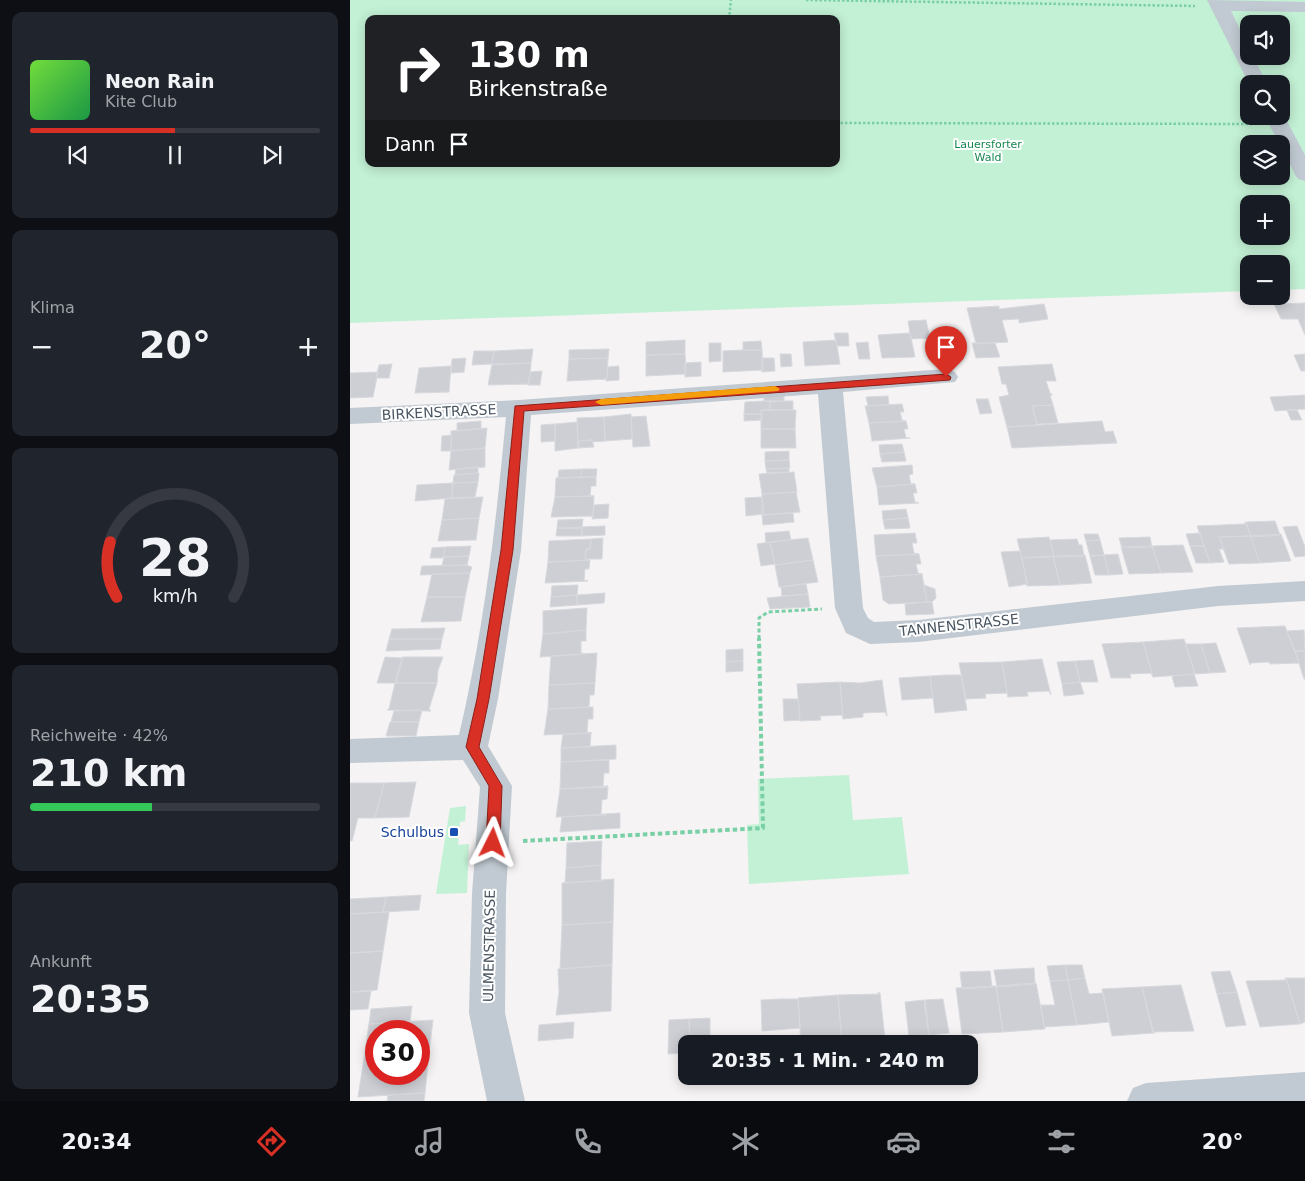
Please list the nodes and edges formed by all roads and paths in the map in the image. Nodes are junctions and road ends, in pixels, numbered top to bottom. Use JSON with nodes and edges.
{"nodes":[{"id":1,"x":731,"y":0,"type":"edge"},
{"id":2,"x":806,"y":0,"type":"edge"},
{"id":3,"x":1217,"y":3,"type":"edge"},
{"id":4,"x":1305,"y":8,"type":"edge"},
{"id":5,"x":729,"y":15,"type":"edge"},
{"id":6,"x":1253,"y":75,"type":"edge"},
{"id":7,"x":1240,"y":120,"type":"edge"},
{"id":8,"x":840,"y":124,"type":"edge"},
{"id":9,"x":1280,"y":125,"type":"edge"},
{"id":10,"x":1305,"y":175,"type":"edge"},
{"id":11,"x":946,"y":377,"type":"dead end"},
{"id":12,"x":830,"y":385,"type":"junction"},
{"id":13,"x":519,"y":408,"type":"junction"},
{"id":14,"x":350,"y":416,"type":"edge"},
{"id":15,"x":1305,"y":591,"type":"edge"},
{"id":16,"x":849,"y":608,"type":"junction"},
{"id":17,"x":472,"y":747,"type":"junction"},
{"id":18,"x":350,"y":751,"type":"edge"},
{"id":19,"x":493,"y":843,"type":"junction"},
{"id":20,"x":1305,"y":1090,"type":"edge"},
{"id":21,"x":506,"y":1101,"type":"edge"},
{"id":22,"x":1146,"y":1101,"type":"edge"}],
"edges":[{"from":1,"to":5,"type":"path"},
{"from":2,"to":3,"type":"path"},
{"from":3,"to":4,"type":"street"},
{"from":3,"to":6,"type":"street"},
{"from":7,"to":8,"type":"path"},
{"from":9,"to":10,"type":"street"},
{"from":11,"to":12,"type":"street","name":"BIRKENSTRASSE"},
{"from":12,"to":13,"type":"street","name":"BIRKENSTRASSE"},
{"from":12,"to":16,"type":"street","name":"TANNENSTRASSE"},
{"from":13,"to":14,"type":"street","name":"BIRKENSTRASSE"},
{"from":13,"to":17,"type":"street"},
{"from":15,"to":16,"type":"street","name":"TANNENSTRASSE"},
{"from":16,"to":19,"type":"path"},
{"from":17,"to":18,"type":"street"},
{"from":17,"to":19,"type":"street","name":"ULMENSTRASSE"},
{"from":19,"to":21,"type":"street","name":"ULMENSTRASSE"},
{"from":20,"to":22,"type":"street"}]}
